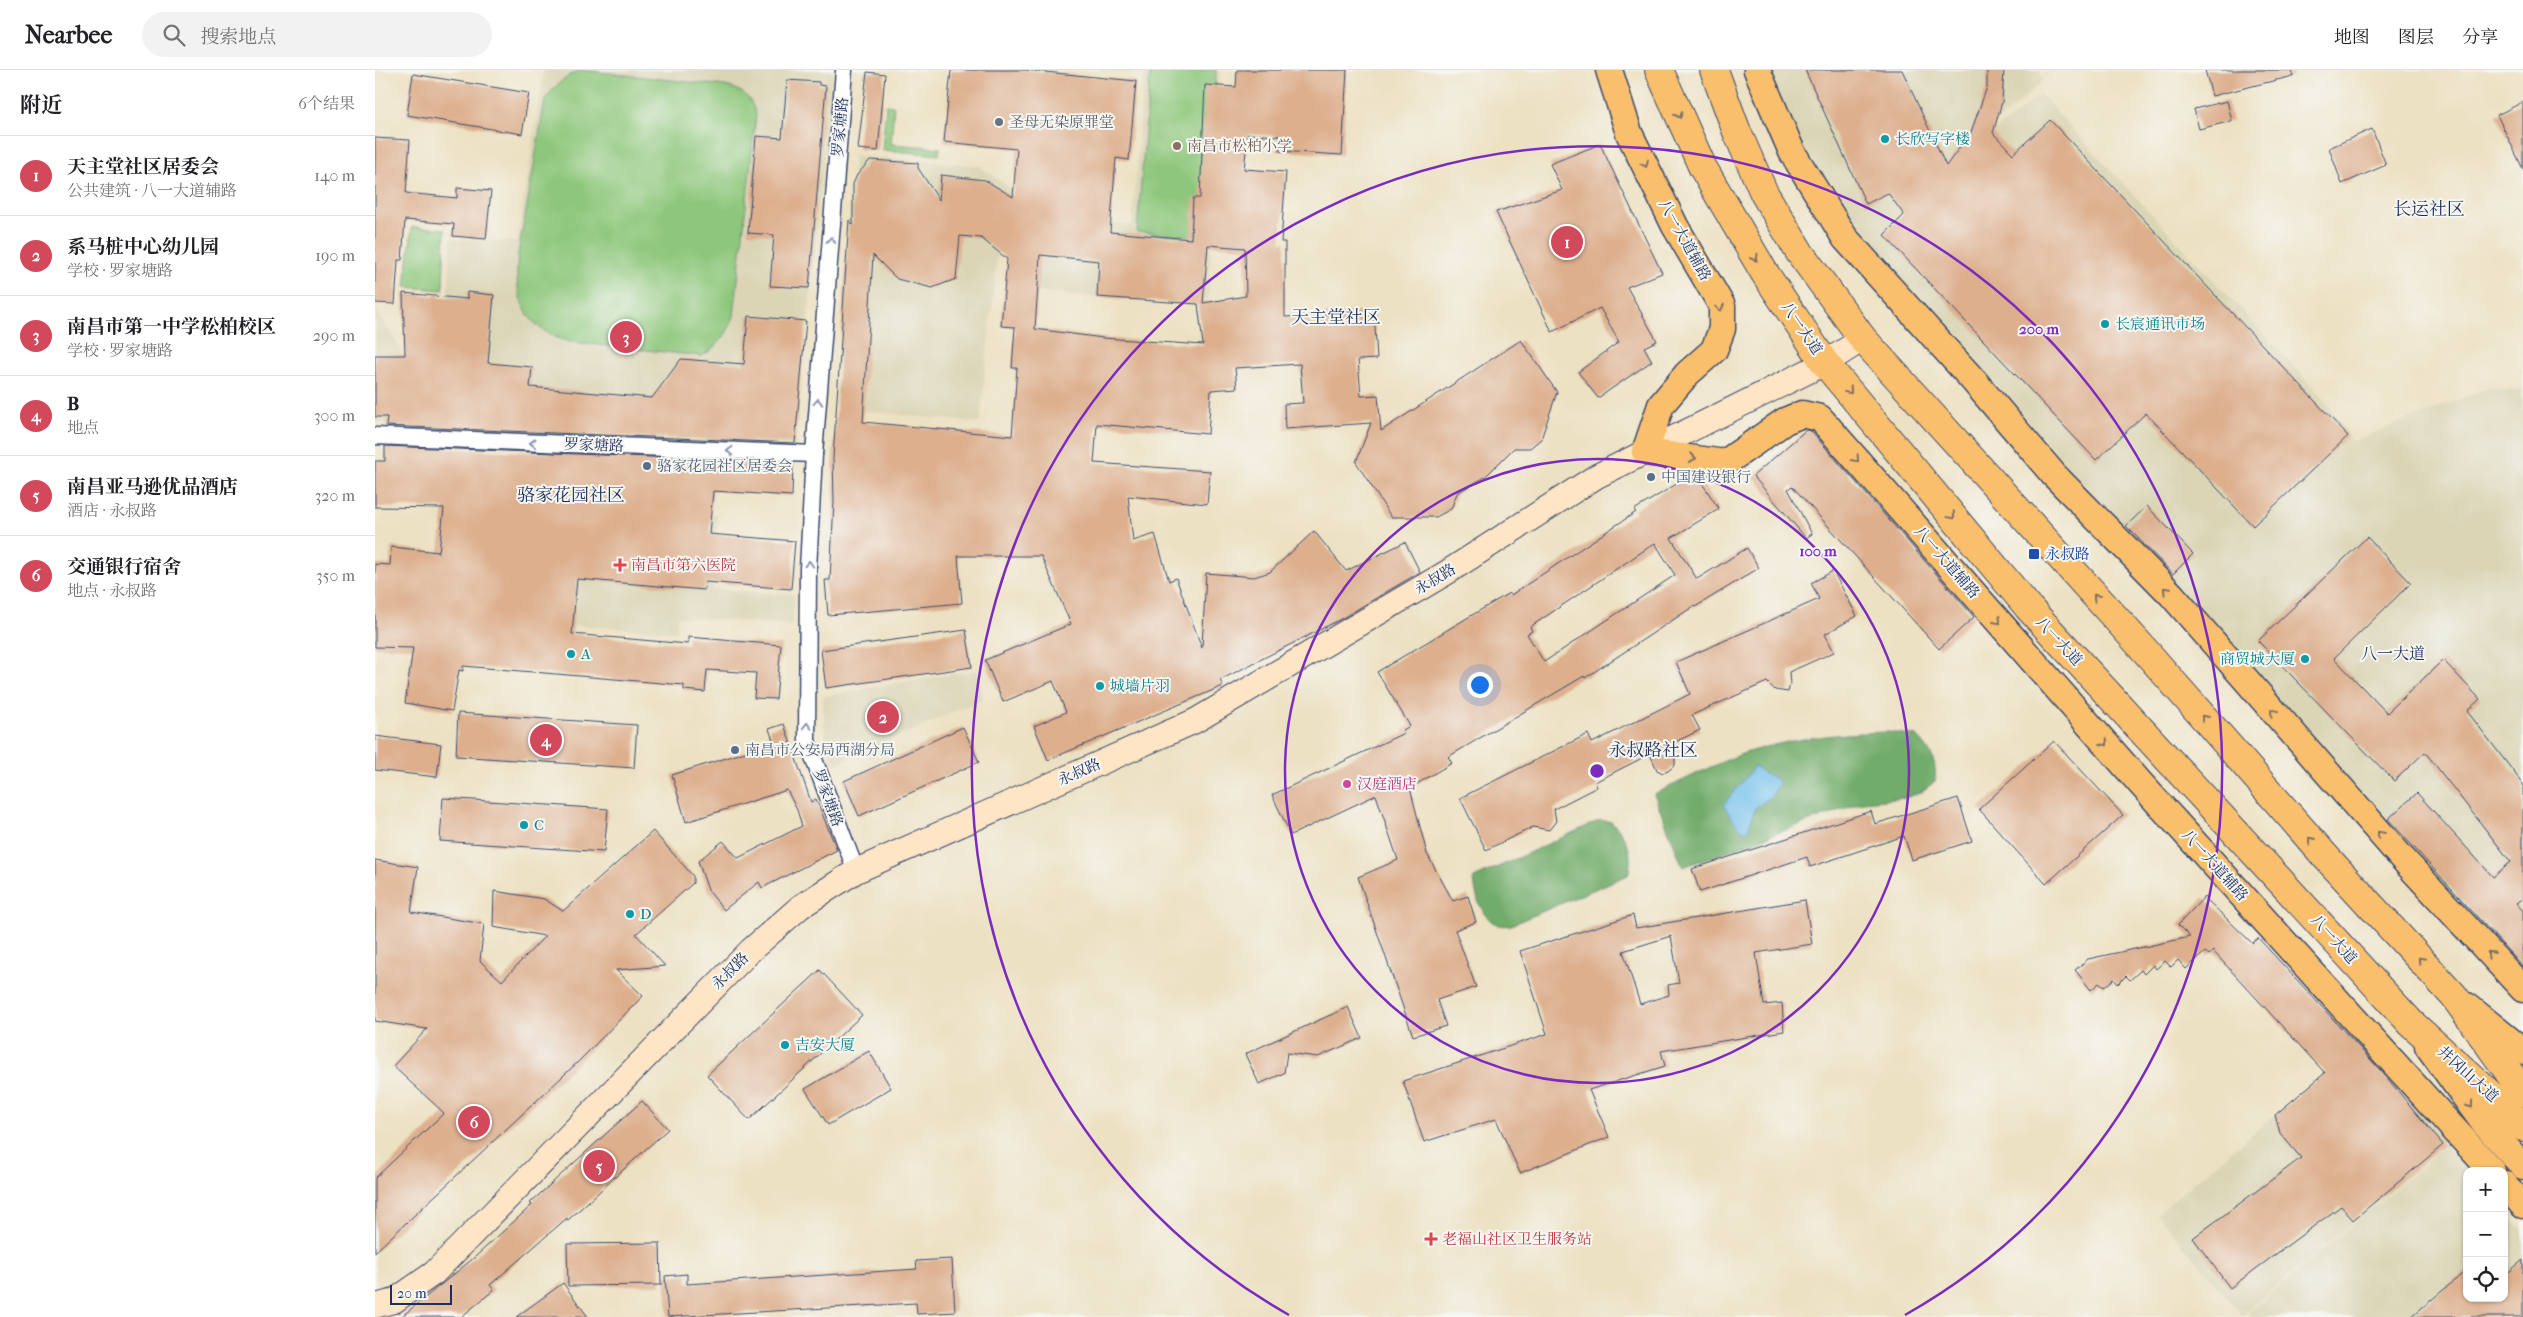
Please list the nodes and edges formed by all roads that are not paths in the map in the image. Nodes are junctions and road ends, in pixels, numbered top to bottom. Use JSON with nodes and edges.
{"nodes":[{"id":1,"x":845,"y":70,"type":"edge"},
{"id":2,"x":1609,"y":70,"type":"edge"},
{"id":3,"x":1659,"y":70,"type":"edge"},
{"id":4,"x":1714,"y":70,"type":"edge"},
{"id":5,"x":1757,"y":70,"type":"edge"},
{"id":6,"x":1863,"y":339,"type":"junction"},
{"id":7,"x":1825,"y":363,"type":"junction"},
{"id":8,"x":375,"y":436,"type":"edge"},
{"id":9,"x":1645,"y":452,"type":"junction"},
{"id":10,"x":814,"y":454,"type":"junction"},
{"id":11,"x":856,"y":871,"type":"junction"},
{"id":12,"x":2523,"y":990,"type":"edge"},
{"id":13,"x":2454,"y":996,"type":"junction"},
{"id":14,"x":2411,"y":1023,"type":"junction"},
{"id":15,"x":2523,"y":1051,"type":"edge"},
{"id":16,"x":2515,"y":1096,"type":"edge"},
{"id":17,"x":2523,"y":1127,"type":"edge"},
{"id":18,"x":2523,"y":1166,"type":"edge"},
{"id":19,"x":2488,"y":1167,"type":"edge"},
{"id":20,"x":2508,"y":1188,"type":"edge"},
{"id":21,"x":2523,"y":1205,"type":"edge"},
{"id":22,"x":375,"y":1306,"type":"edge"}],
"edges":[{"from":10,"to":1,"type":"street","name":"罗家塘路","one_way":true},
{"from":2,"to":9,"type":"main road","name":"八一大道辅路","one_way":true},
{"from":3,"to":7,"type":"highway","name":"八一大道","one_way":true},
{"from":4,"to":6,"type":"highway"},
{"from":12,"to":5,"type":"main road","one_way":true},
{"from":6,"to":7,"type":"street","name":"永叔路"},
{"from":13,"to":6,"type":"highway","one_way":true},
{"from":7,"to":9,"type":"street","name":"永叔路"},
{"from":7,"to":14,"type":"highway","name":"八一大道","one_way":true},
{"from":10,"to":8,"type":"street","name":"罗家塘路","one_way":true},
{"from":9,"to":11,"type":"street","name":"永叔路"},
{"from":9,"to":19,"type":"main road","name":"八一大道辅路","one_way":true},
{"from":11,"to":10,"type":"street","name":"罗家塘路","one_way":true},
{"from":11,"to":22,"type":"street","name":"永叔路"},
{"from":13,"to":15,"type":"main road"},
{"from":13,"to":16,"type":"highway","name":"井冈山大道"},
{"from":14,"to":16,"type":"highway","name":"井冈山大道"},
{"from":14,"to":18,"type":"main road","name":"八一大道","one_way":true},
{"from":16,"to":17,"type":"highway","name":"井冈山大道"},
{"from":20,"to":21,"type":"main road"}]}
